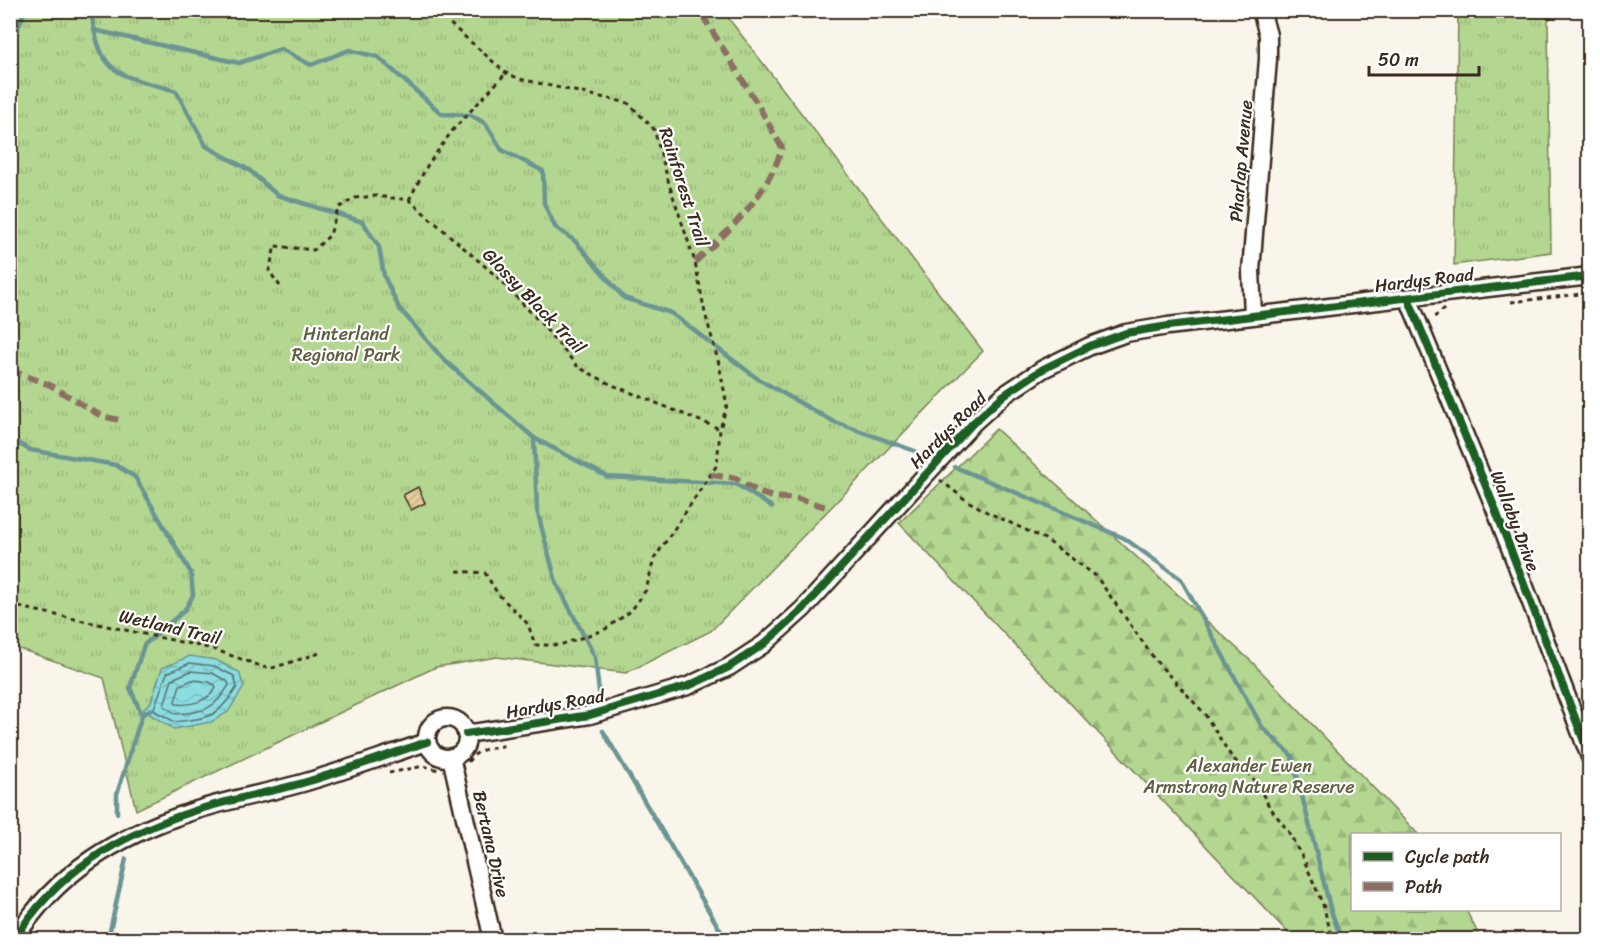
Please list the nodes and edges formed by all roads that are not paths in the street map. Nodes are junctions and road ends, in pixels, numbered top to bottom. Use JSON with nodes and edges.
{"nodes":[{"id":1,"x":1261,"y":10,"type":"edge"},
{"id":2,"x":1590,"y":276,"type":"edge"},
{"id":3,"x":1408,"y":298,"type":"junction"},
{"id":4,"x":1253,"y":315,"type":"junction"},
{"id":5,"x":466,"y":734,"type":"junction"},
{"id":6,"x":427,"y":742,"type":"junction"},
{"id":7,"x":450,"y":757,"type":"junction"},
{"id":8,"x":1590,"y":757,"type":"edge"},
{"id":9,"x":14,"y":939,"type":"edge"},
{"id":10,"x":493,"y":939,"type":"edge"}],
"edges":[{"from":1,"to":4,"type":"street","name":"Pharlap Avenue"},
{"from":2,"to":3,"type":"street","name":"Hardys Road"},
{"from":3,"to":4,"type":"street","name":"Hardys Road"},
{"from":3,"to":8,"type":"street","name":"Wallaby Drive"},
{"from":4,"to":5,"type":"street","name":"Hardys Road"},
{"from":5,"to":6,"type":"street"},
{"from":5,"to":7,"type":"street"},
{"from":6,"to":7,"type":"street"},
{"from":6,"to":9,"type":"street"},
{"from":7,"to":10,"type":"street","name":"Bertana Drive"}]}
